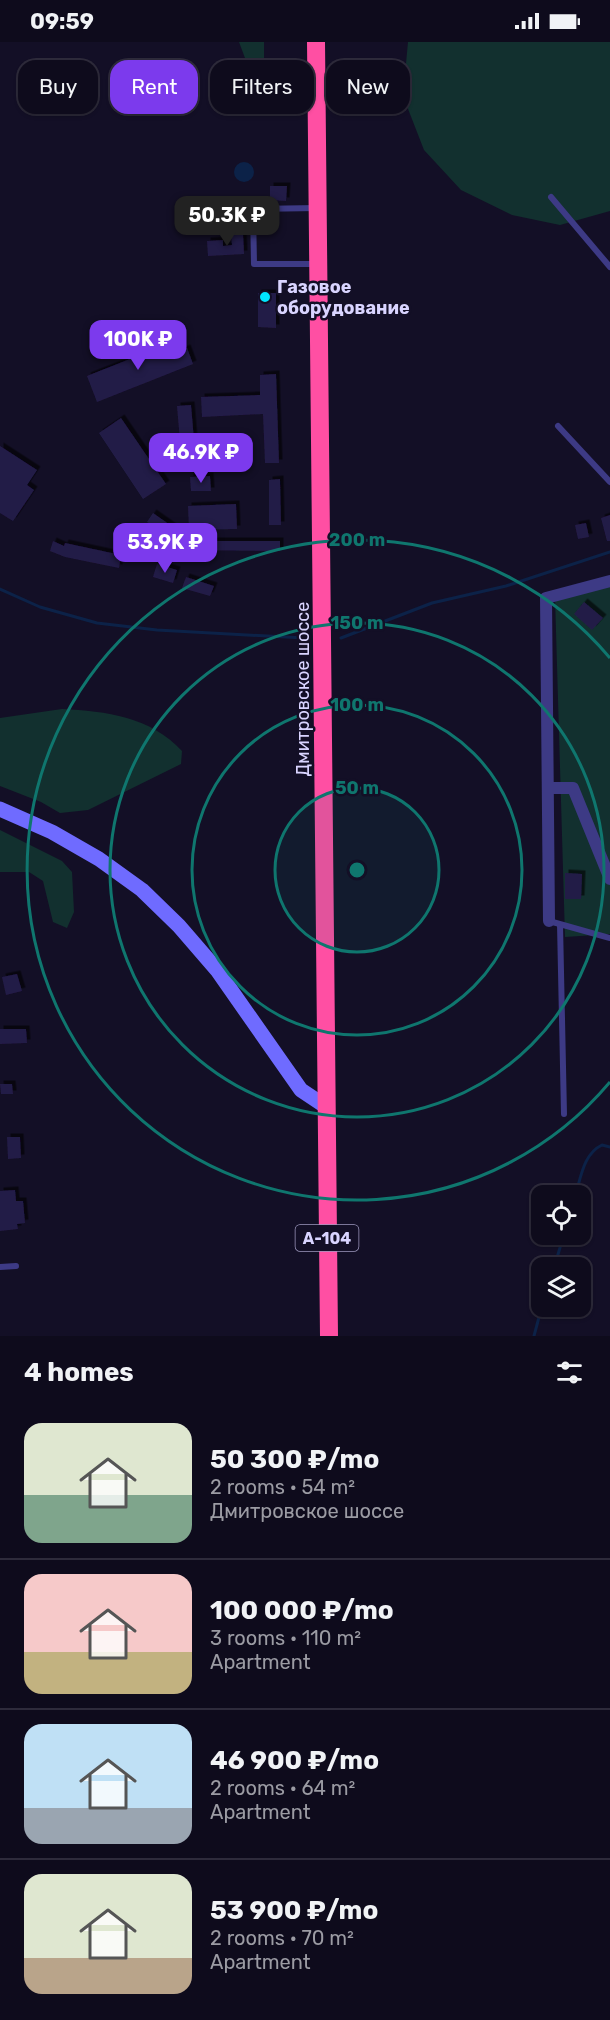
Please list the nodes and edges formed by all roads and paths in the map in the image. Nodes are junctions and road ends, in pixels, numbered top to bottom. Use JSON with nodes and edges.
{"nodes":[{"id":1,"x":316,"y":44,"type":"edge"},
{"id":2,"x":551,"y":197,"type":"dead end"},
{"id":3,"x":317,"y":208,"type":"junction"},
{"id":4,"x":317,"y":264,"type":"junction"},
{"id":5,"x":610,"y":267,"type":"edge"},
{"id":6,"x":558,"y":426,"type":"dead end"},
{"id":7,"x":610,"y":482,"type":"edge"},
{"id":8,"x":610,"y":581,"type":"edge"},
{"id":9,"x":548,"y":788,"type":"junction"},
{"id":10,"x":0,"y":809,"type":"edge"},
{"id":11,"x":610,"y":879,"type":"edge"},
{"id":12,"x":555,"y":923,"type":"junction"},
{"id":13,"x":610,"y":938,"type":"edge"},
{"id":14,"x":325,"y":1106,"type":"junction"},
{"id":15,"x":564,"y":1114,"type":"dead end"},
{"id":16,"x":16,"y":1266,"type":"dead end"},
{"id":17,"x":0,"y":1267,"type":"edge"},
{"id":18,"x":329,"y":1336,"type":"edge"}],
"edges":[{"from":1,"to":3,"type":"highway","name":"Дмитровское шоссе","number":"А-104"},
{"from":2,"to":5,"type":"lane"},
{"from":3,"to":4,"type":"highway","name":"Дмитровское шоссе","number":"А-104"},
{"from":3,"to":4,"type":"lane"},
{"from":4,"to":14,"type":"highway","name":"Дмитровское шоссе","number":"А-104"},
{"from":6,"to":7,"type":"lane"},
{"from":8,"to":9,"type":"street"},
{"from":9,"to":11,"type":"street"},
{"from":9,"to":12,"type":"street"},
{"from":10,"to":14,"type":"street"},
{"from":12,"to":13,"type":"lane"},
{"from":12,"to":15,"type":"lane"},
{"from":14,"to":18,"type":"highway","name":"Дмитровское шоссе","number":"А-104"},
{"from":16,"to":17,"type":"lane"}]}
